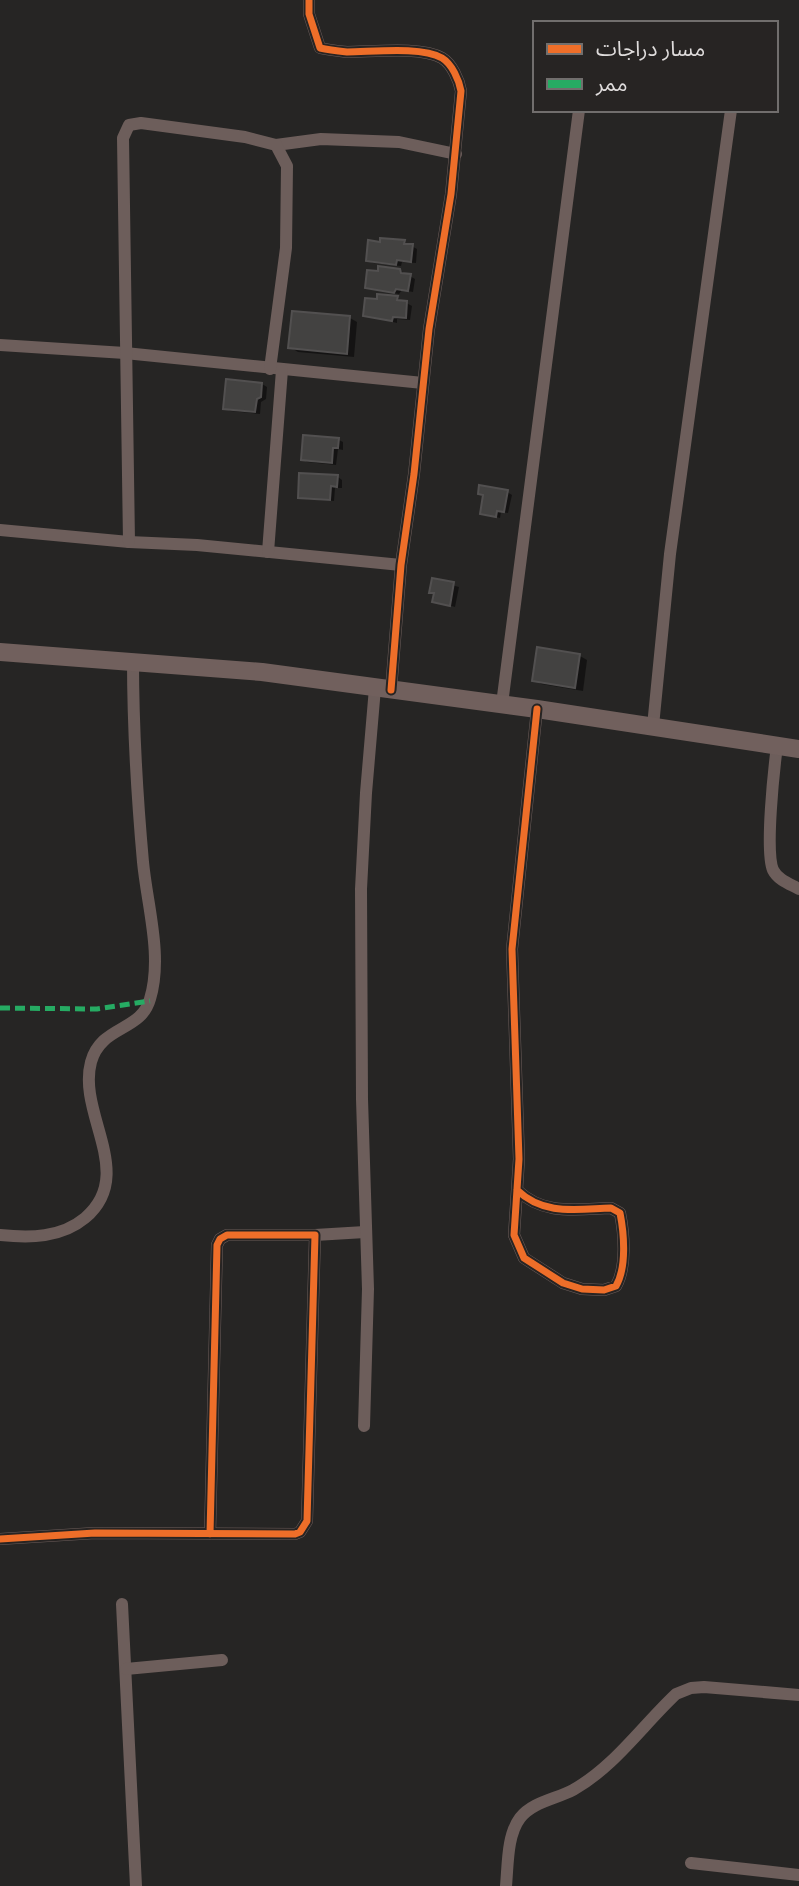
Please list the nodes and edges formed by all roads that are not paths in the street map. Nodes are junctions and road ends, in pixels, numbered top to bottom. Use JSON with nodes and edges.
{"nodes":[{"id":1,"x":309,"y":0,"type":"edge"},
{"id":2,"x":579,"y":112,"type":"edge"},
{"id":3,"x":731,"y":112,"type":"edge"},
{"id":4,"x":276,"y":145,"type":"junction"},
{"id":5,"x":456,"y":154,"type":"junction"},
{"id":6,"x":0,"y":345,"type":"edge"},
{"id":7,"x":125,"y":353,"type":"junction"},
{"id":8,"x":276,"y":369,"type":"junction"},
{"id":9,"x":423,"y":383,"type":"junction"},
{"id":10,"x":0,"y":530,"type":"edge"},
{"id":11,"x":129,"y":541,"type":"junction"},
{"id":12,"x":268,"y":552,"type":"junction"},
{"id":13,"x":401,"y":565,"type":"junction"},
{"id":14,"x":0,"y":652,"type":"edge"},
{"id":15,"x":132,"y":660,"type":"junction"},
{"id":16,"x":383,"y":689,"type":"junction"},
{"id":17,"x":502,"y":704,"type":"junction"},
{"id":18,"x":537,"y":709,"type":"junction"},
{"id":19,"x":653,"y":726,"type":"junction"},
{"id":20,"x":777,"y":746,"type":"junction"},
{"id":21,"x":799,"y":749,"type":"edge"},
{"id":22,"x":799,"y":889,"type":"edge"},
{"id":23,"x":517,"y":1190,"type":"junction"},
{"id":24,"x":365,"y":1232,"type":"junction"},
{"id":25,"x":315,"y":1235,"type":"junction"},
{"id":26,"x":0,"y":1236,"type":"edge"},
{"id":27,"x":364,"y":1426,"type":"dead end"},
{"id":28,"x":209,"y":1534,"type":"junction"},
{"id":29,"x":0,"y":1539,"type":"edge"},
{"id":30,"x":122,"y":1604,"type":"dead end"},
{"id":31,"x":222,"y":1660,"type":"dead end"},
{"id":32,"x":126,"y":1669,"type":"junction"},
{"id":33,"x":799,"y":1695,"type":"edge"},
{"id":34,"x":691,"y":1863,"type":"dead end"},
{"id":35,"x":799,"y":1875,"type":"edge"},
{"id":36,"x":136,"y":1886,"type":"edge"},
{"id":37,"x":506,"y":1886,"type":"edge"}],
"edges":[{"from":1,"to":5,"type":"street"},
{"from":2,"to":17,"type":"street"},
{"from":3,"to":19,"type":"street"},
{"from":4,"to":5,"type":"street"},
{"from":4,"to":7,"type":"street"},
{"from":4,"to":8,"type":"street"},
{"from":5,"to":9,"type":"street"},
{"from":6,"to":7,"type":"street"},
{"from":7,"to":8,"type":"street"},
{"from":7,"to":11,"type":"street"},
{"from":8,"to":9,"type":"street"},
{"from":8,"to":12,"type":"street"},
{"from":9,"to":13,"type":"street"},
{"from":10,"to":11,"type":"street"},
{"from":11,"to":12,"type":"street"},
{"from":12,"to":13,"type":"street"},
{"from":13,"to":16,"type":"street"},
{"from":14,"to":15,"type":"main road"},
{"from":15,"to":16,"type":"main road"},
{"from":15,"to":26,"type":"street"},
{"from":16,"to":17,"type":"main road"},
{"from":16,"to":24,"type":"street"},
{"from":17,"to":18,"type":"main road"},
{"from":18,"to":19,"type":"main road"},
{"from":18,"to":23,"type":"street"},
{"from":19,"to":20,"type":"main road"},
{"from":20,"to":21,"type":"main road"},
{"from":20,"to":22,"type":"street"},
{"from":23,"to":23,"type":"street"},
{"from":24,"to":25,"type":"street"},
{"from":24,"to":27,"type":"street"},
{"from":25,"to":28,"type":"street"},
{"from":25,"to":28,"type":"street"},
{"from":28,"to":29,"type":"street"},
{"from":30,"to":32,"type":"street"},
{"from":31,"to":32,"type":"street"},
{"from":32,"to":36,"type":"street"},
{"from":33,"to":37,"type":"street"},
{"from":34,"to":35,"type":"street"}]}
